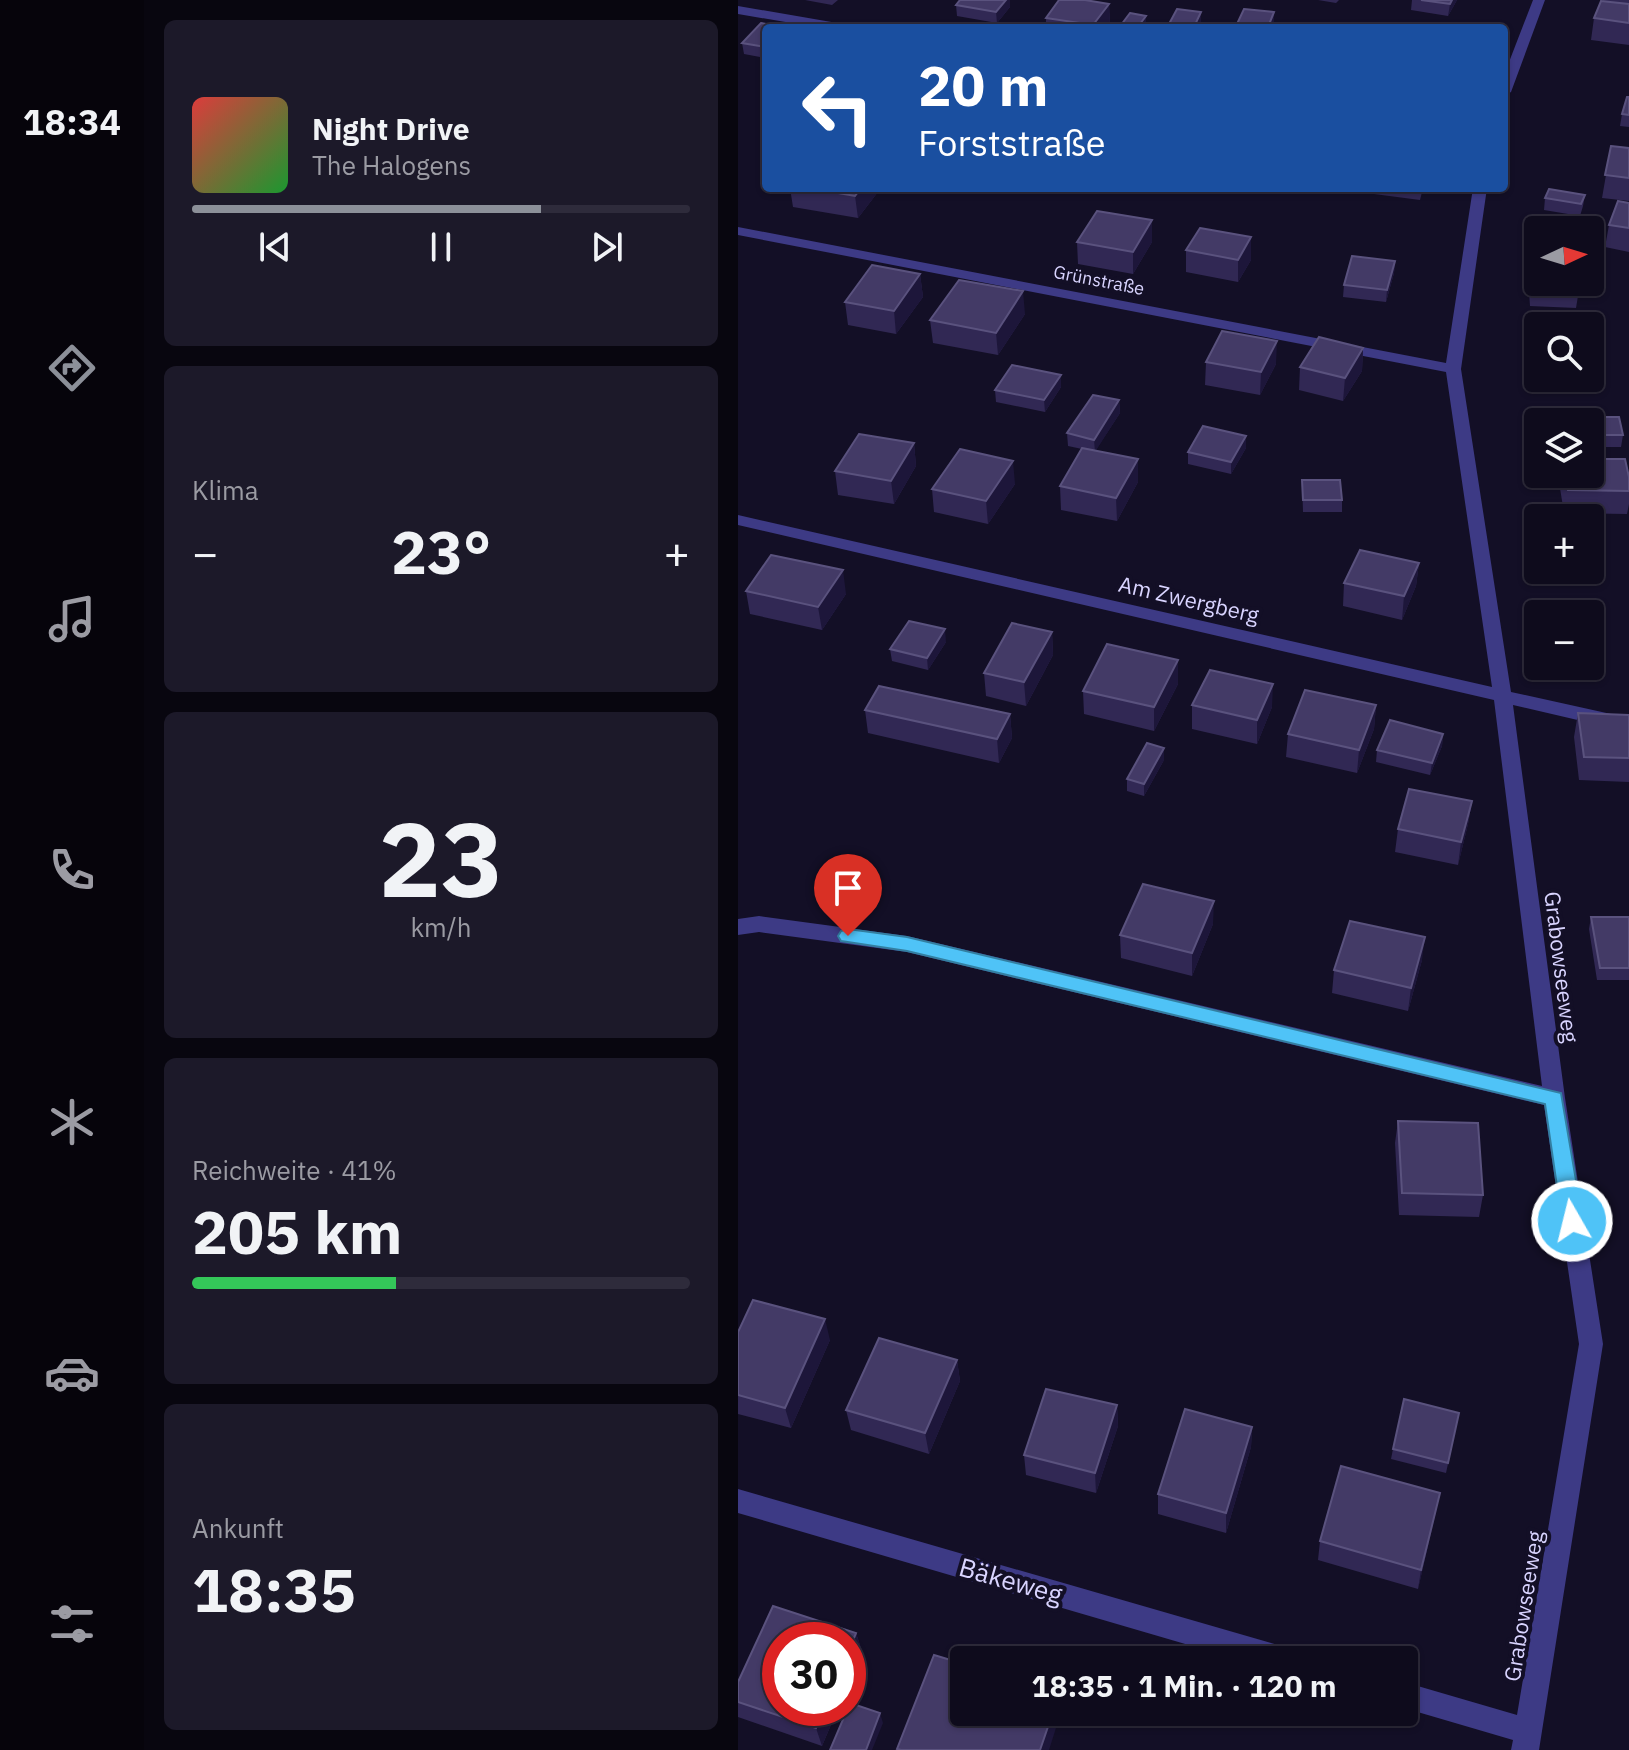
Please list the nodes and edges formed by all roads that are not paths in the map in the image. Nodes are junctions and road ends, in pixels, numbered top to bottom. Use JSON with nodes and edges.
{"nodes":[{"id":1,"x":1539,"y":0,"type":"edge"},
{"id":2,"x":738,"y":10,"type":"edge"},
{"id":3,"x":820,"y":24,"type":"edge"},
{"id":4,"x":1508,"y":81,"type":"edge"},
{"id":5,"x":1479,"y":192,"type":"edge"},
{"id":6,"x":738,"y":231,"type":"edge"},
{"id":7,"x":1453,"y":369,"type":"junction"},
{"id":8,"x":738,"y":520,"type":"edge"},
{"id":9,"x":1503,"y":697,"type":"junction"},
{"id":10,"x":1629,"y":725,"type":"edge"},
{"id":11,"x":738,"y":927,"type":"edge"},
{"id":12,"x":1554,"y":1098,"type":"junction"},
{"id":13,"x":738,"y":1501,"type":"edge"},
{"id":14,"x":1237,"y":1646,"type":"edge"},
{"id":15,"x":1418,"y":1700,"type":"edge"},
{"id":16,"x":1526,"y":1740,"type":"edge"}],
"edges":[{"from":1,"to":4,"type":"street"},
{"from":2,"to":3,"type":"street"},
{"from":5,"to":7,"type":"street","name":"Grabowseeweg"},
{"from":6,"to":7,"type":"street","name":"Grünstraße"},
{"from":7,"to":9,"type":"street","name":"Grabowseeweg"},
{"from":8,"to":9,"type":"street","name":"Am Zwergberg"},
{"from":9,"to":10,"type":"street","name":"Am Zwergberg"},
{"from":9,"to":12,"type":"street","name":"Grabowseeweg"},
{"from":11,"to":12,"type":"street"},
{"from":12,"to":16,"type":"street","name":"Grabowseeweg"},
{"from":13,"to":14,"type":"street","name":"Bäkeweg"},
{"from":15,"to":16,"type":"street"}]}
